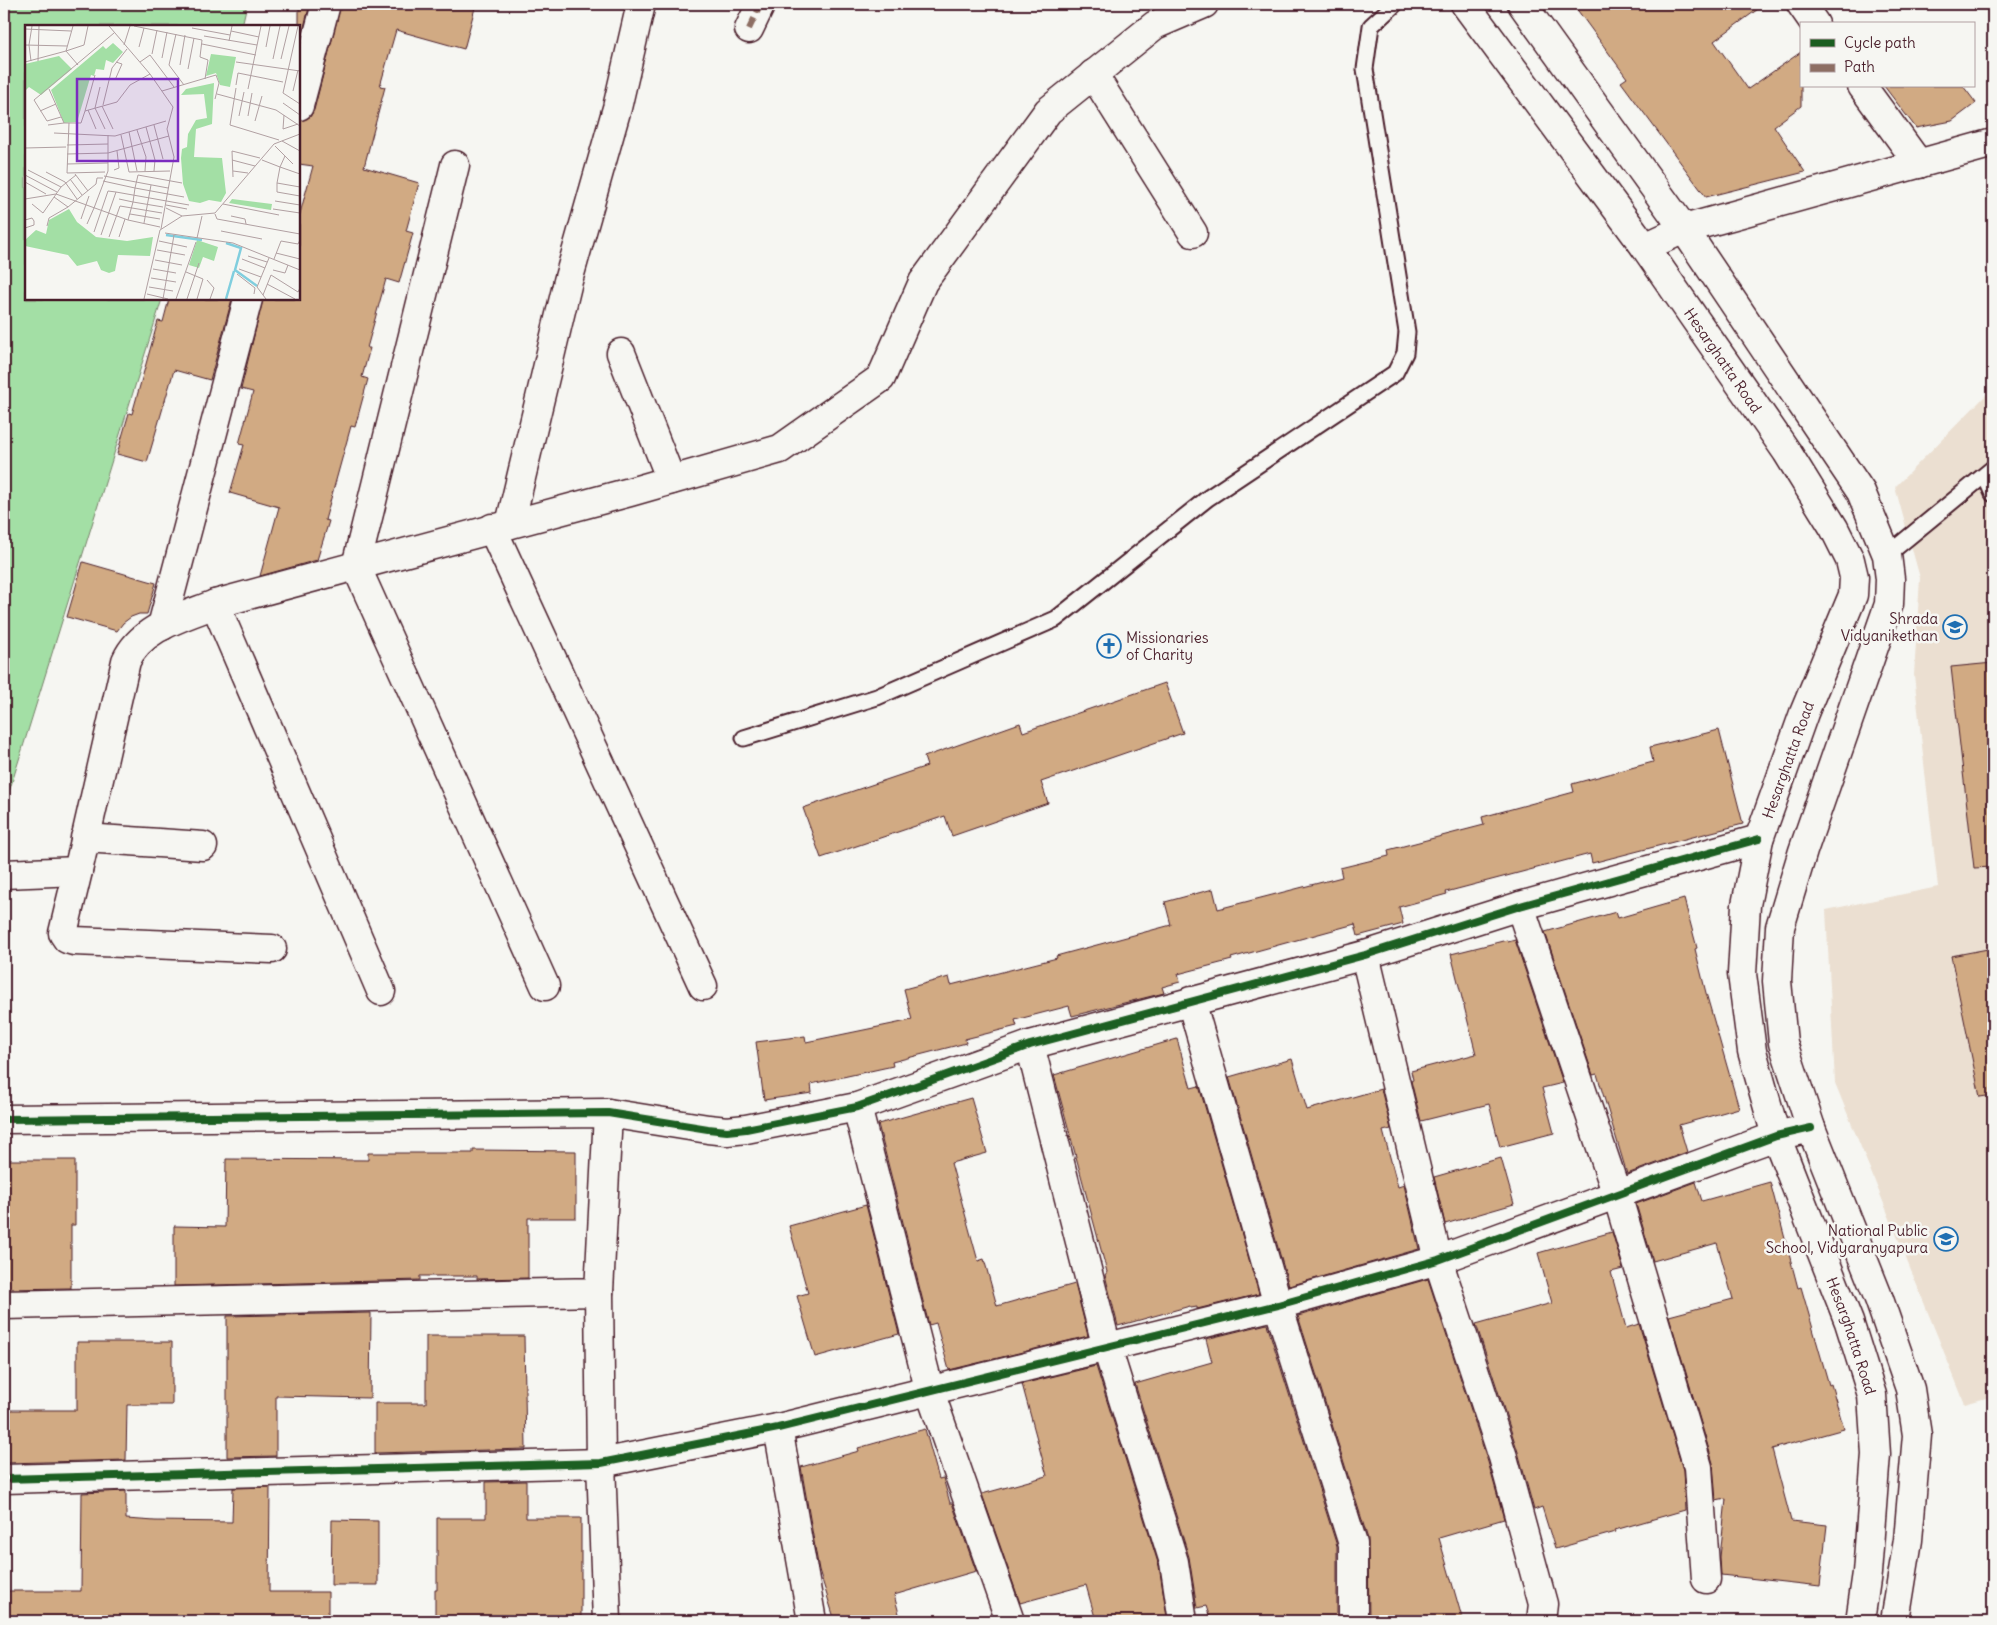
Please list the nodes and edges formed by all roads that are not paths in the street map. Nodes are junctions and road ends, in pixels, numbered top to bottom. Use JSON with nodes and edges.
{"nodes":[{"id":1,"x":326,"y":4,"type":"edge"},
{"id":2,"x":641,"y":4,"type":"edge"},
{"id":3,"x":761,"y":4,"type":"edge"},
{"id":4,"x":1204,"y":4,"type":"edge"},
{"id":5,"x":1395,"y":4,"type":"edge"},
{"id":6,"x":1465,"y":4,"type":"edge"},
{"id":7,"x":1522,"y":4,"type":"edge"},
{"id":8,"x":1800,"y":4,"type":"edge"},
{"id":9,"x":1814,"y":22,"type":"edge"},
{"id":10,"x":749,"y":29,"type":"dead end"},
{"id":11,"x":1093,"y":74,"type":"junction"},
{"id":12,"x":1863,"y":88,"type":"edge"},
{"id":13,"x":300,"y":102,"type":"edge"},
{"id":14,"x":1993,"y":143,"type":"edge"},
{"id":15,"x":1919,"y":164,"type":"junction"},
{"id":16,"x":455,"y":165,"type":"dead end"},
{"id":17,"x":1684,"y":229,"type":"junction"},
{"id":18,"x":1193,"y":234,"type":"dead end"},
{"id":19,"x":1645,"y":247,"type":"junction"},
{"id":20,"x":248,"y":300,"type":"edge"},
{"id":21,"x":621,"y":353,"type":"dead end"},
{"id":22,"x":1989,"y":472,"type":"edge"},
{"id":23,"x":671,"y":480,"type":"junction"},
{"id":24,"x":1993,"y":494,"type":"edge"},
{"id":25,"x":501,"y":526,"type":"junction"},
{"id":26,"x":1887,"y":556,"type":"junction"},
{"id":27,"x":356,"y":566,"type":"junction"},
{"id":28,"x":215,"y":604,"type":"junction"},
{"id":29,"x":162,"y":626,"type":"junction"},
{"id":30,"x":744,"y":738,"type":"dead end"},
{"id":31,"x":86,"y":838,"type":"junction"},
{"id":32,"x":1759,"y":839,"type":"junction"},
{"id":33,"x":203,"y":846,"type":"dead end"},
{"id":34,"x":78,"y":872,"type":"junction"},
{"id":35,"x":4,"y":874,"type":"edge"},
{"id":36,"x":1520,"y":906,"type":"junction"},
{"id":37,"x":272,"y":948,"type":"dead end"},
{"id":38,"x":1365,"y":954,"type":"junction"},
{"id":39,"x":545,"y":986,"type":"dead end"},
{"id":40,"x":703,"y":986,"type":"dead end"},
{"id":41,"x":380,"y":991,"type":"dead end"},
{"id":42,"x":1191,"y":1002,"type":"junction"},
{"id":43,"x":1030,"y":1046,"type":"junction"},
{"id":44,"x":857,"y":1107,"type":"junction"},
{"id":45,"x":608,"y":1114,"type":"junction"},
{"id":46,"x":4,"y":1118,"type":"edge"},
{"id":47,"x":1811,"y":1128,"type":"junction"},
{"id":48,"x":1776,"y":1136,"type":"junction"},
{"id":49,"x":1617,"y":1195,"type":"junction"},
{"id":50,"x":1438,"y":1260,"type":"junction"},
{"id":51,"x":599,"y":1292,"type":"junction"},
{"id":52,"x":4,"y":1305,"type":"edge"},
{"id":53,"x":1278,"y":1306,"type":"junction"},
{"id":54,"x":1107,"y":1348,"type":"junction"},
{"id":55,"x":930,"y":1392,"type":"junction"},
{"id":56,"x":778,"y":1428,"type":"junction"},
{"id":57,"x":601,"y":1463,"type":"junction"},
{"id":58,"x":4,"y":1479,"type":"edge"},
{"id":59,"x":1706,"y":1579,"type":"dead end"},
{"id":60,"x":608,"y":1621,"type":"edge"},
{"id":61,"x":812,"y":1621,"type":"edge"},
{"id":62,"x":1010,"y":1621,"type":"edge"},
{"id":63,"x":1183,"y":1621,"type":"edge"},
{"id":64,"x":1353,"y":1621,"type":"edge"},
{"id":65,"x":1541,"y":1621,"type":"edge"},
{"id":66,"x":1860,"y":1621,"type":"edge"},
{"id":67,"x":1895,"y":1621,"type":"edge"}],
"edges":[{"from":1,"to":13,"type":"street"},
{"from":2,"to":25,"type":"street"},
{"from":3,"to":10,"type":"street"},
{"from":4,"to":11,"type":"street"},
{"from":5,"to":30,"type":"lane"},
{"from":6,"to":19,"type":"street","name":"Hesarghatta Road"},
{"from":7,"to":17,"type":"street"},
{"from":8,"to":9,"type":"street"},
{"from":11,"to":18,"type":"street"},
{"from":11,"to":23,"type":"street"},
{"from":12,"to":15,"type":"street"},
{"from":14,"to":15,"type":"street"},
{"from":15,"to":17,"type":"street"},
{"from":16,"to":27,"type":"street"},
{"from":17,"to":19,"type":"street"},
{"from":17,"to":26,"type":"street"},
{"from":19,"to":32,"type":"street","name":"Hesarghatta Road"},
{"from":20,"to":29,"type":"street"},
{"from":21,"to":23,"type":"street"},
{"from":22,"to":24,"type":"lane"},
{"from":22,"to":26,"type":"lane"},
{"from":23,"to":25,"type":"street"},
{"from":25,"to":27,"type":"street"},
{"from":25,"to":40,"type":"street"},
{"from":26,"to":47,"type":"street"},
{"from":27,"to":28,"type":"street"},
{"from":27,"to":39,"type":"street"},
{"from":28,"to":29,"type":"street"},
{"from":28,"to":41,"type":"street"},
{"from":29,"to":31,"type":"street"},
{"from":31,"to":33,"type":"street"},
{"from":31,"to":34,"type":"street"},
{"from":32,"to":36,"type":"street"},
{"from":32,"to":48,"type":"street","name":"Hesarghatta Road"},
{"from":34,"to":35,"type":"street"},
{"from":34,"to":37,"type":"street"},
{"from":36,"to":38,"type":"street"},
{"from":36,"to":49,"type":"street"},
{"from":38,"to":42,"type":"street"},
{"from":38,"to":50,"type":"street"},
{"from":42,"to":43,"type":"street"},
{"from":42,"to":53,"type":"street"},
{"from":43,"to":44,"type":"street"},
{"from":43,"to":54,"type":"street"},
{"from":44,"to":45,"type":"street"},
{"from":44,"to":55,"type":"street"},
{"from":45,"to":46,"type":"street"},
{"from":45,"to":51,"type":"street"},
{"from":47,"to":48,"type":"street"},
{"from":47,"to":67,"type":"street"},
{"from":48,"to":49,"type":"street"},
{"from":48,"to":66,"type":"street","name":"Hesarghatta Road"},
{"from":49,"to":50,"type":"street"},
{"from":49,"to":59,"type":"street"},
{"from":50,"to":53,"type":"street"},
{"from":50,"to":65,"type":"street"},
{"from":51,"to":52,"type":"street"},
{"from":51,"to":57,"type":"street"},
{"from":53,"to":54,"type":"street"},
{"from":53,"to":64,"type":"street"},
{"from":54,"to":55,"type":"street"},
{"from":54,"to":63,"type":"street"},
{"from":55,"to":56,"type":"street"},
{"from":55,"to":62,"type":"street"},
{"from":56,"to":57,"type":"street"},
{"from":56,"to":61,"type":"street"},
{"from":57,"to":58,"type":"street"},
{"from":57,"to":60,"type":"street"}]}
